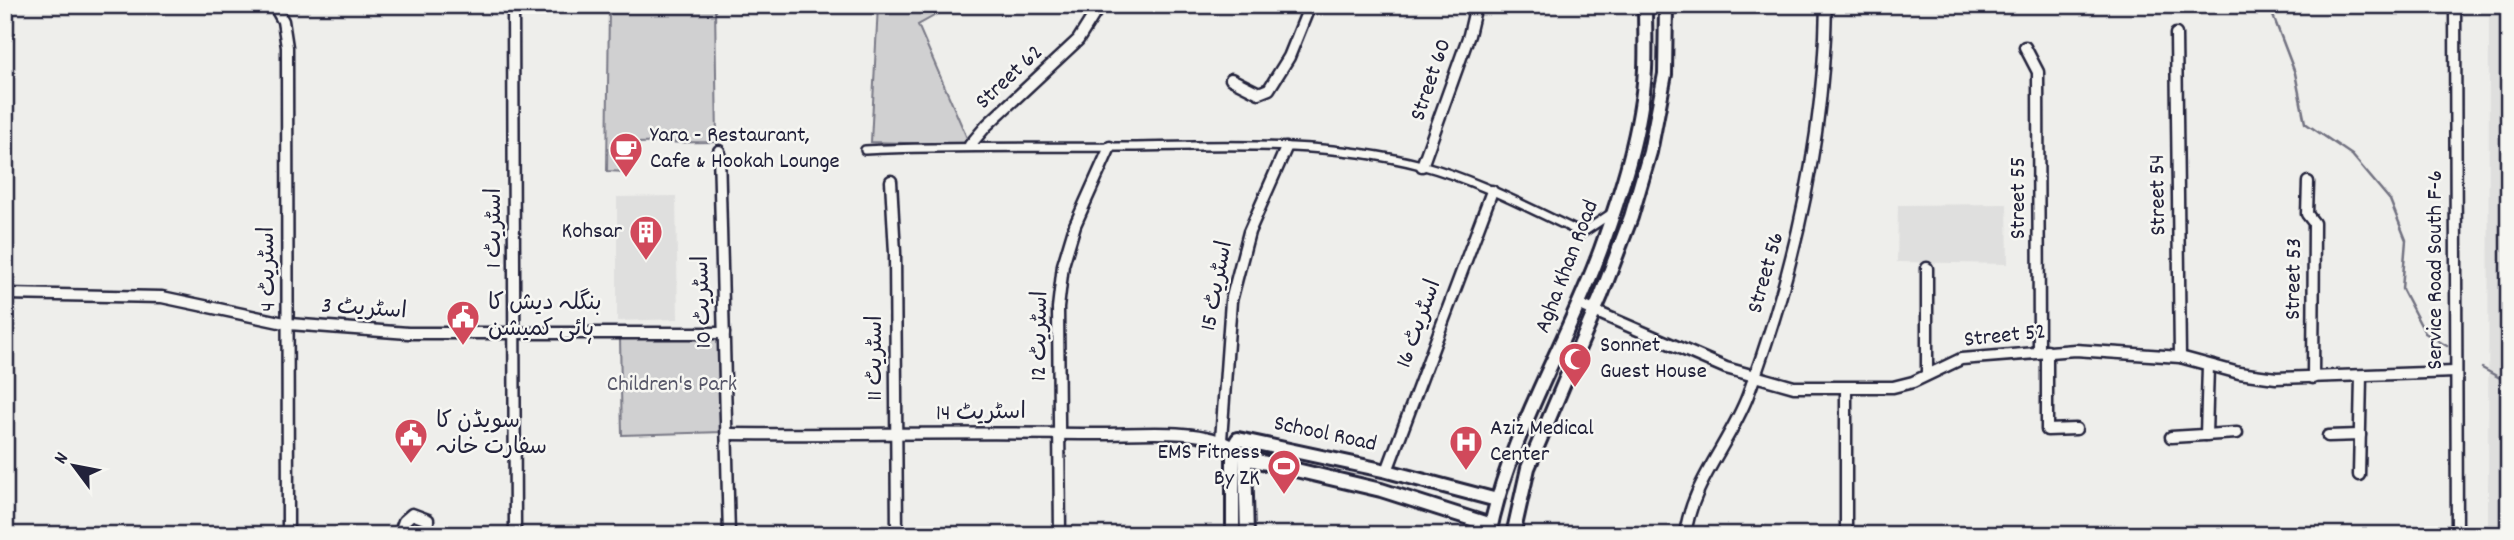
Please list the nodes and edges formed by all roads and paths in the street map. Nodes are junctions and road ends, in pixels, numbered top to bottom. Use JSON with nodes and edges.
{"nodes":[{"id":1,"x":274,"y":5,"type":"edge"},
{"id":2,"x":513,"y":5,"type":"edge"},
{"id":3,"x":1100,"y":5,"type":"edge"},
{"id":4,"x":1310,"y":5,"type":"edge"},
{"id":5,"x":1476,"y":5,"type":"edge"},
{"id":6,"x":1646,"y":5,"type":"edge"},
{"id":7,"x":1666,"y":5,"type":"edge"},
{"id":8,"x":1826,"y":5,"type":"edge"},
{"id":9,"x":2455,"y":5,"type":"edge"},
{"id":10,"x":2176,"y":34,"type":"dead end"},
{"id":11,"x":2025,"y":47,"type":"dead end"},
{"id":12,"x":1231,"y":79,"type":"dead end"},
{"id":13,"x":970,"y":145,"type":"junction"},
{"id":14,"x":1110,"y":147,"type":"junction"},
{"id":15,"x":1286,"y":148,"type":"junction"},
{"id":16,"x":865,"y":150,"type":"dead end"},
{"id":17,"x":719,"y":151,"type":"dead end"},
{"id":18,"x":1422,"y":166,"type":"junction"},
{"id":19,"x":891,"y":181,"type":"dead end"},
{"id":20,"x":2308,"y":182,"type":"dead end"},
{"id":21,"x":1492,"y":191,"type":"junction"},
{"id":22,"x":1613,"y":213,"type":"junction"},
{"id":23,"x":1927,"y":268,"type":"dead end"},
{"id":24,"x":5,"y":294,"type":"edge"},
{"id":25,"x":1578,"y":304,"type":"junction"},
{"id":26,"x":1595,"y":311,"type":"junction"},
{"id":27,"x":289,"y":324,"type":"junction"},
{"id":28,"x":724,"y":333,"type":"junction"},
{"id":29,"x":515,"y":334,"type":"junction"},
{"id":30,"x":2043,"y":351,"type":"junction"},
{"id":31,"x":2180,"y":357,"type":"junction"},
{"id":32,"x":2208,"y":366,"type":"junction"},
{"id":33,"x":2455,"y":372,"type":"junction"},
{"id":34,"x":1927,"y":373,"type":"junction"},
{"id":35,"x":2361,"y":376,"type":"junction"},
{"id":36,"x":1755,"y":377,"type":"junction"},
{"id":37,"x":2313,"y":378,"type":"junction"},
{"id":38,"x":1846,"y":389,"type":"junction"},
{"id":39,"x":2076,"y":429,"type":"dead end"},
{"id":40,"x":2237,"y":433,"type":"dead end"},
{"id":41,"x":728,"y":434,"type":"junction"},
{"id":42,"x":1059,"y":434,"type":"junction"},
{"id":43,"x":896,"y":435,"type":"junction"},
{"id":44,"x":2206,"y":435,"type":"junction"},
{"id":45,"x":2360,"y":435,"type":"junction"},
{"id":46,"x":2328,"y":436,"type":"dead end"},
{"id":47,"x":2171,"y":437,"type":"dead end"},
{"id":48,"x":1233,"y":442,"type":"junction"},
{"id":49,"x":1245,"y":458,"type":"junction"},
{"id":50,"x":1387,"y":471,"type":"junction"},
{"id":51,"x":2359,"y":475,"type":"dead end"},
{"id":52,"x":1497,"y":500,"type":"junction"},
{"id":53,"x":1490,"y":530,"type":"edge"},
{"id":54,"x":288,"y":535,"type":"edge"},
{"id":55,"x":400,"y":535,"type":"edge"},
{"id":56,"x":427,"y":535,"type":"edge"},
{"id":57,"x":515,"y":535,"type":"edge"},
{"id":58,"x":729,"y":535,"type":"edge"},
{"id":59,"x":897,"y":535,"type":"edge"},
{"id":60,"x":1060,"y":535,"type":"edge"},
{"id":61,"x":1233,"y":535,"type":"edge"},
{"id":62,"x":1247,"y":535,"type":"edge"},
{"id":63,"x":1513,"y":535,"type":"edge"},
{"id":64,"x":1685,"y":535,"type":"edge"},
{"id":65,"x":1846,"y":535,"type":"edge"},
{"id":66,"x":2457,"y":535,"type":"edge"}],
"edges":[{"from":1,"to":27,"type":"street","name":"اسٹریٹ 4"},
{"from":2,"to":29,"type":"street","name":"اسٹریٹ 1"},
{"from":3,"to":13,"type":"street","name":"Street 62"},
{"from":4,"to":12,"type":"street"},
{"from":5,"to":18,"type":"street","name":"Street 60"},
{"from":6,"to":22,"type":"street","name":"Agha Khan Road"},
{"from":7,"to":26,"type":"street","name":"Agha Khan Road"},
{"from":8,"to":36,"type":"street","name":"Street 56"},
{"from":9,"to":33,"type":"street","name":"Service Road South F-6"},
{"from":10,"to":31,"type":"street","name":"Street 54"},
{"from":11,"to":30,"type":"street","name":"Street 55"},
{"from":13,"to":14,"type":"street"},
{"from":13,"to":16,"type":"street"},
{"from":14,"to":15,"type":"street"},
{"from":14,"to":42,"type":"street","name":"اسٹریٹ 12"},
{"from":15,"to":18,"type":"street"},
{"from":15,"to":48,"type":"street","name":"اسٹریٹ 15"},
{"from":17,"to":28,"type":"street","name":"اسٹریٹ 10"},
{"from":18,"to":21,"type":"street"},
{"from":19,"to":43,"type":"street","name":"اسٹریٹ 11"},
{"from":20,"to":37,"type":"street","name":"Street 53"},
{"from":21,"to":22,"type":"street"},
{"from":21,"to":50,"type":"street","name":"اسٹریٹ 16"},
{"from":22,"to":25,"type":"street","name":"Agha Khan Road"},
{"from":23,"to":34,"type":"street"},
{"from":24,"to":27,"type":"street","name":"اسٹریٹ 3"},
{"from":25,"to":26,"type":"street","name":"Street 52"},
{"from":25,"to":52,"type":"street","name":"Agha Khan Road"},
{"from":26,"to":36,"type":"street","name":"Street 52"},
{"from":26,"to":63,"type":"street","name":"Agha Khan Road"},
{"from":27,"to":29,"type":"street","name":"اسٹریٹ 3"},
{"from":27,"to":54,"type":"street","name":"اسٹریٹ 4"},
{"from":28,"to":29,"type":"street","name":"اسٹریٹ 3"},
{"from":28,"to":41,"type":"street","name":"اسٹریٹ 10"},
{"from":29,"to":57,"type":"street","name":"اسٹریٹ 1"},
{"from":30,"to":31,"type":"street","name":"Street 52"},
{"from":30,"to":34,"type":"street","name":"Street 52"},
{"from":30,"to":39,"type":"street","name":"Street 55"},
{"from":31,"to":32,"type":"street","name":"Street 52"},
{"from":32,"to":37,"type":"street","name":"Street 52"},
{"from":32,"to":44,"type":"street"},
{"from":33,"to":35,"type":"street","name":"Street 52"},
{"from":33,"to":66,"type":"street","name":"Service Road South F-6"},
{"from":34,"to":38,"type":"street","name":"Street 52"},
{"from":35,"to":37,"type":"street","name":"Street 52"},
{"from":35,"to":45,"type":"street"},
{"from":36,"to":38,"type":"street","name":"Street 52"},
{"from":36,"to":64,"type":"street","name":"Street 56"},
{"from":38,"to":65,"type":"street"},
{"from":40,"to":44,"type":"street"},
{"from":41,"to":43,"type":"street","name":"اسٹریٹ 14"},
{"from":41,"to":58,"type":"street","name":"اسٹریٹ 10"},
{"from":42,"to":43,"type":"street","name":"اسٹریٹ 14"},
{"from":42,"to":48,"type":"street","name":"اسٹریٹ 14"},
{"from":42,"to":60,"type":"street","name":"اسٹریٹ 12"},
{"from":43,"to":59,"type":"street","name":"اسٹریٹ 11"},
{"from":44,"to":47,"type":"street"},
{"from":45,"to":46,"type":"street"},
{"from":45,"to":51,"type":"street"},
{"from":48,"to":49,"type":"street"},
{"from":48,"to":50,"type":"street","name":"School Road"},
{"from":48,"to":61,"type":"street"},
{"from":49,"to":53,"type":"street","name":"School Road"},
{"from":49,"to":62,"type":"street","name":"School Road"},
{"from":50,"to":52,"type":"street","name":"School Road"},
{"from":52,"to":53,"type":"street","name":"Agha Khan Road"},
{"from":55,"to":56,"type":"street"}]}
